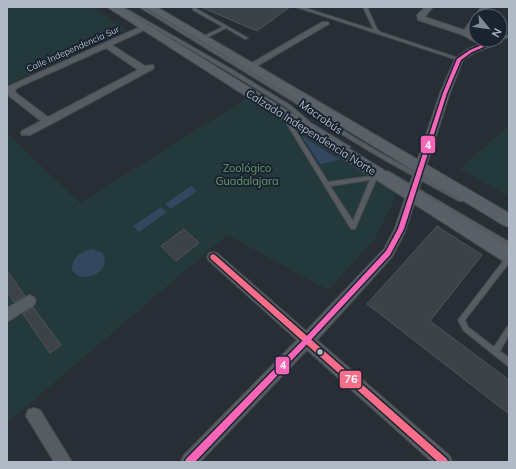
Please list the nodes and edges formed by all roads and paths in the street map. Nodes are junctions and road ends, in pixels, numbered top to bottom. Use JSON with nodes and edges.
{"nodes":[{"id":1,"x":112,"y":7,"type":"edge"},
{"id":2,"x":120,"y":7,"type":"edge"},
{"id":3,"x":141,"y":7,"type":"edge"},
{"id":4,"x":150,"y":7,"type":"edge"},
{"id":5,"x":298,"y":7,"type":"edge"},
{"id":6,"x":365,"y":7,"type":"edge"},
{"id":7,"x":429,"y":7,"type":"edge"},
{"id":8,"x":194,"y":9,"type":"dead end"},
{"id":9,"x":325,"y":24,"type":"dead end"},
{"id":10,"x":225,"y":27,"type":"junction"},
{"id":11,"x":145,"y":28,"type":"junction"},
{"id":12,"x":468,"y":30,"type":"edge"},
{"id":13,"x":381,"y":33,"type":"junction"},
{"id":14,"x":466,"y":33,"type":"joint"},
{"id":15,"x":246,"y":38,"type":"dead end"},
{"id":16,"x":202,"y":39,"type":"junction"},
{"id":17,"x":106,"y":45,"type":"junction"},
{"id":18,"x":474,"y":48,"type":"edge"},
{"id":19,"x":459,"y":59,"type":"junction"},
{"id":20,"x":248,"y":67,"type":"junction"},
{"id":21,"x":283,"y":114,"type":"junction"},
{"id":22,"x":48,"y":122,"type":"junction"},
{"id":23,"x":26,"y":133,"type":"dead end"},
{"id":24,"x":419,"y":173,"type":"junction"},
{"id":25,"x":374,"y":176,"type":"junction"},
{"id":26,"x":326,"y":184,"type":"junction"},
{"id":27,"x":413,"y":192,"type":"junction"},
{"id":28,"x":509,"y":221,"type":"edge"},
{"id":29,"x":509,"y":227,"type":"edge"},
{"id":30,"x":509,"y":245,"type":"edge"},
{"id":31,"x":213,"y":257,"type":"dead end"},
{"id":32,"x":509,"y":257,"type":"edge"},
{"id":33,"x":29,"y":301,"type":"dead end"},
{"id":34,"x":7,"y":316,"type":"edge"},
{"id":35,"x":509,"y":329,"type":"edge"},
{"id":36,"x":307,"y":340,"type":"junction"},
{"id":37,"x":495,"y":352,"type":"junction"},
{"id":38,"x":509,"y":363,"type":"edge"},
{"id":39,"x":34,"y":416,"type":"dead end"},
{"id":40,"x":64,"y":462,"type":"edge"},
{"id":41,"x":189,"y":462,"type":"edge"},
{"id":42,"x":444,"y":462,"type":"edge"}],
"edges":[{"from":1,"to":11,"type":"street","name":"Calzada Independencia Norte"},
{"from":2,"to":27,"type":"lane","name":"Macrobús"},
{"from":3,"to":24,"type":"lane","name":"Macrobús"},
{"from":4,"to":16,"type":"street","name":"Calzada Independencia Norte"},
{"from":5,"to":13,"type":"lane"},
{"from":6,"to":13,"type":"lane"},
{"from":7,"to":14,"type":"street"},
{"from":8,"to":10,"type":"lane"},
{"from":9,"to":20,"type":"street"},
{"from":10,"to":15,"type":"lane"},
{"from":10,"to":16,"type":"lane"},
{"from":11,"to":17,"type":"street","name":"Calle Independencia Sur"},
{"from":11,"to":21,"type":"street","name":"Calzada Independencia Norte"},
{"from":12,"to":14,"type":"street"},
{"from":13,"to":19,"type":"lane"},
{"from":16,"to":20,"type":"street","name":"Calzada Independencia Norte"},
{"from":17,"to":22,"type":"street","name":"Calle Independencia Sur"},
{"from":17,"to":22,"type":"street"},
{"from":18,"to":19,"type":"street"},
{"from":19,"to":24,"type":"street"},
{"from":20,"to":24,"type":"street","name":"Calzada Independencia Norte"},
{"from":21,"to":25,"type":"street","name":"Calzada Independencia Norte"},
{"from":21,"to":26,"type":"lane"},
{"from":22,"to":23,"type":"street"},
{"from":24,"to":27,"type":"street"},
{"from":24,"to":28,"type":"street","name":"Calzada Independencia Norte"},
{"from":24,"to":29,"type":"lane","name":"Macrobús"},
{"from":25,"to":26,"type":"lane"},
{"from":25,"to":26,"type":"lane"},
{"from":25,"to":27,"type":"street","name":"Calzada Independencia Norte"},
{"from":27,"to":30,"type":"lane","name":"Macrobús"},
{"from":27,"to":32,"type":"street","name":"Calzada Independencia Norte"},
{"from":27,"to":36,"type":"street"},
{"from":31,"to":36,"type":"street"},
{"from":32,"to":37,"type":"lane"},
{"from":33,"to":34,"type":"street"},
{"from":35,"to":37,"type":"lane"},
{"from":36,"to":41,"type":"street"},
{"from":36,"to":42,"type":"street"},
{"from":37,"to":38,"type":"lane"},
{"from":39,"to":40,"type":"street"}]}
